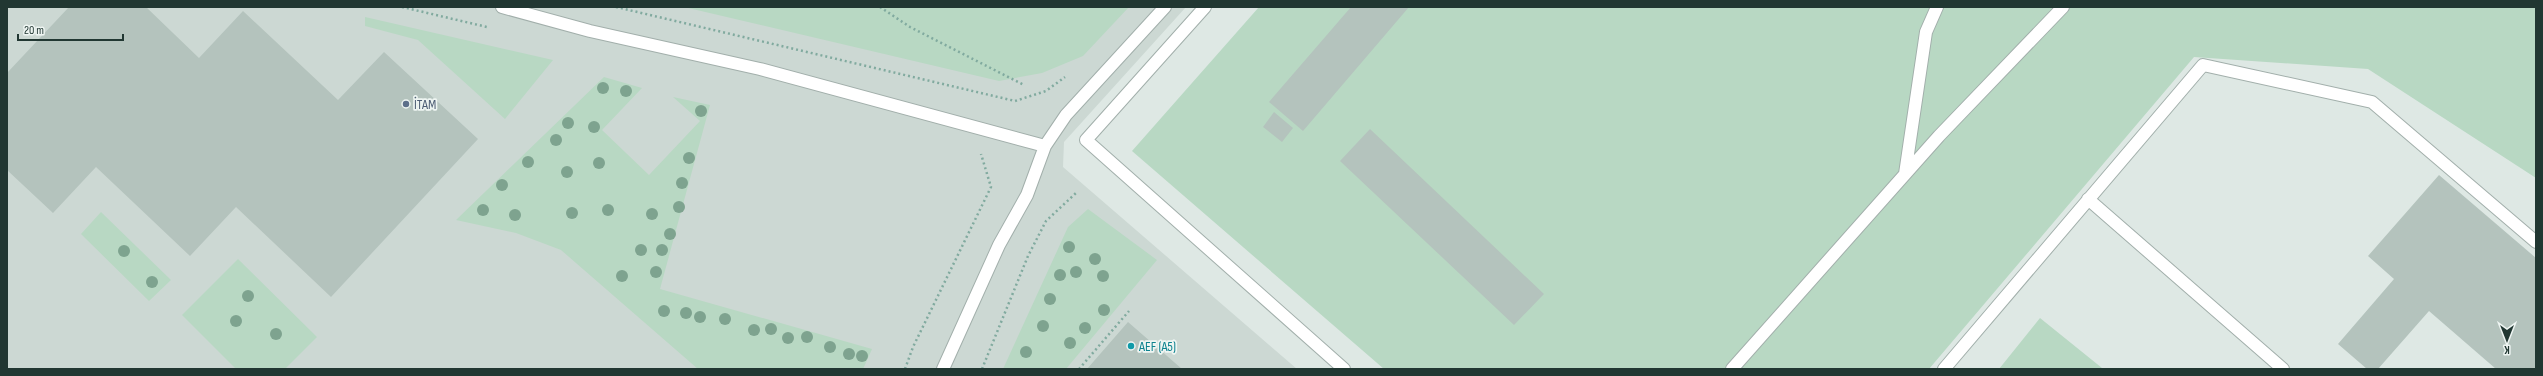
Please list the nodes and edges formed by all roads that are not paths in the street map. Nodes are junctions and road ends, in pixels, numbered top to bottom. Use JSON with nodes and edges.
{"nodes":[{"id":1,"x":502,"y":7,"type":"edge"},
{"id":2,"x":1165,"y":7,"type":"edge"},
{"id":3,"x":1205,"y":7,"type":"edge"},
{"id":4,"x":1937,"y":7,"type":"edge"},
{"id":5,"x":2063,"y":7,"type":"edge"},
{"id":6,"x":1045,"y":146,"type":"junction"},
{"id":7,"x":1905,"y":174,"type":"junction"},
{"id":8,"x":2088,"y":199,"type":"junction"},
{"id":9,"x":2536,"y":242,"type":"edge"},
{"id":10,"x":943,"y":369,"type":"edge"},
{"id":11,"x":1344,"y":369,"type":"edge"},
{"id":12,"x":1732,"y":369,"type":"edge"},
{"id":13,"x":1944,"y":369,"type":"edge"},
{"id":14,"x":2283,"y":369,"type":"edge"}],
"edges":[{"from":1,"to":6,"type":"lane"},
{"from":2,"to":6,"type":"lane"},
{"from":3,"to":11,"type":"lane"},
{"from":4,"to":7,"type":"lane"},
{"from":5,"to":7,"type":"lane"},
{"from":6,"to":10,"type":"lane"},
{"from":7,"to":12,"type":"lane"},
{"from":8,"to":9,"type":"lane"},
{"from":8,"to":13,"type":"lane"},
{"from":8,"to":14,"type":"lane"}]}
